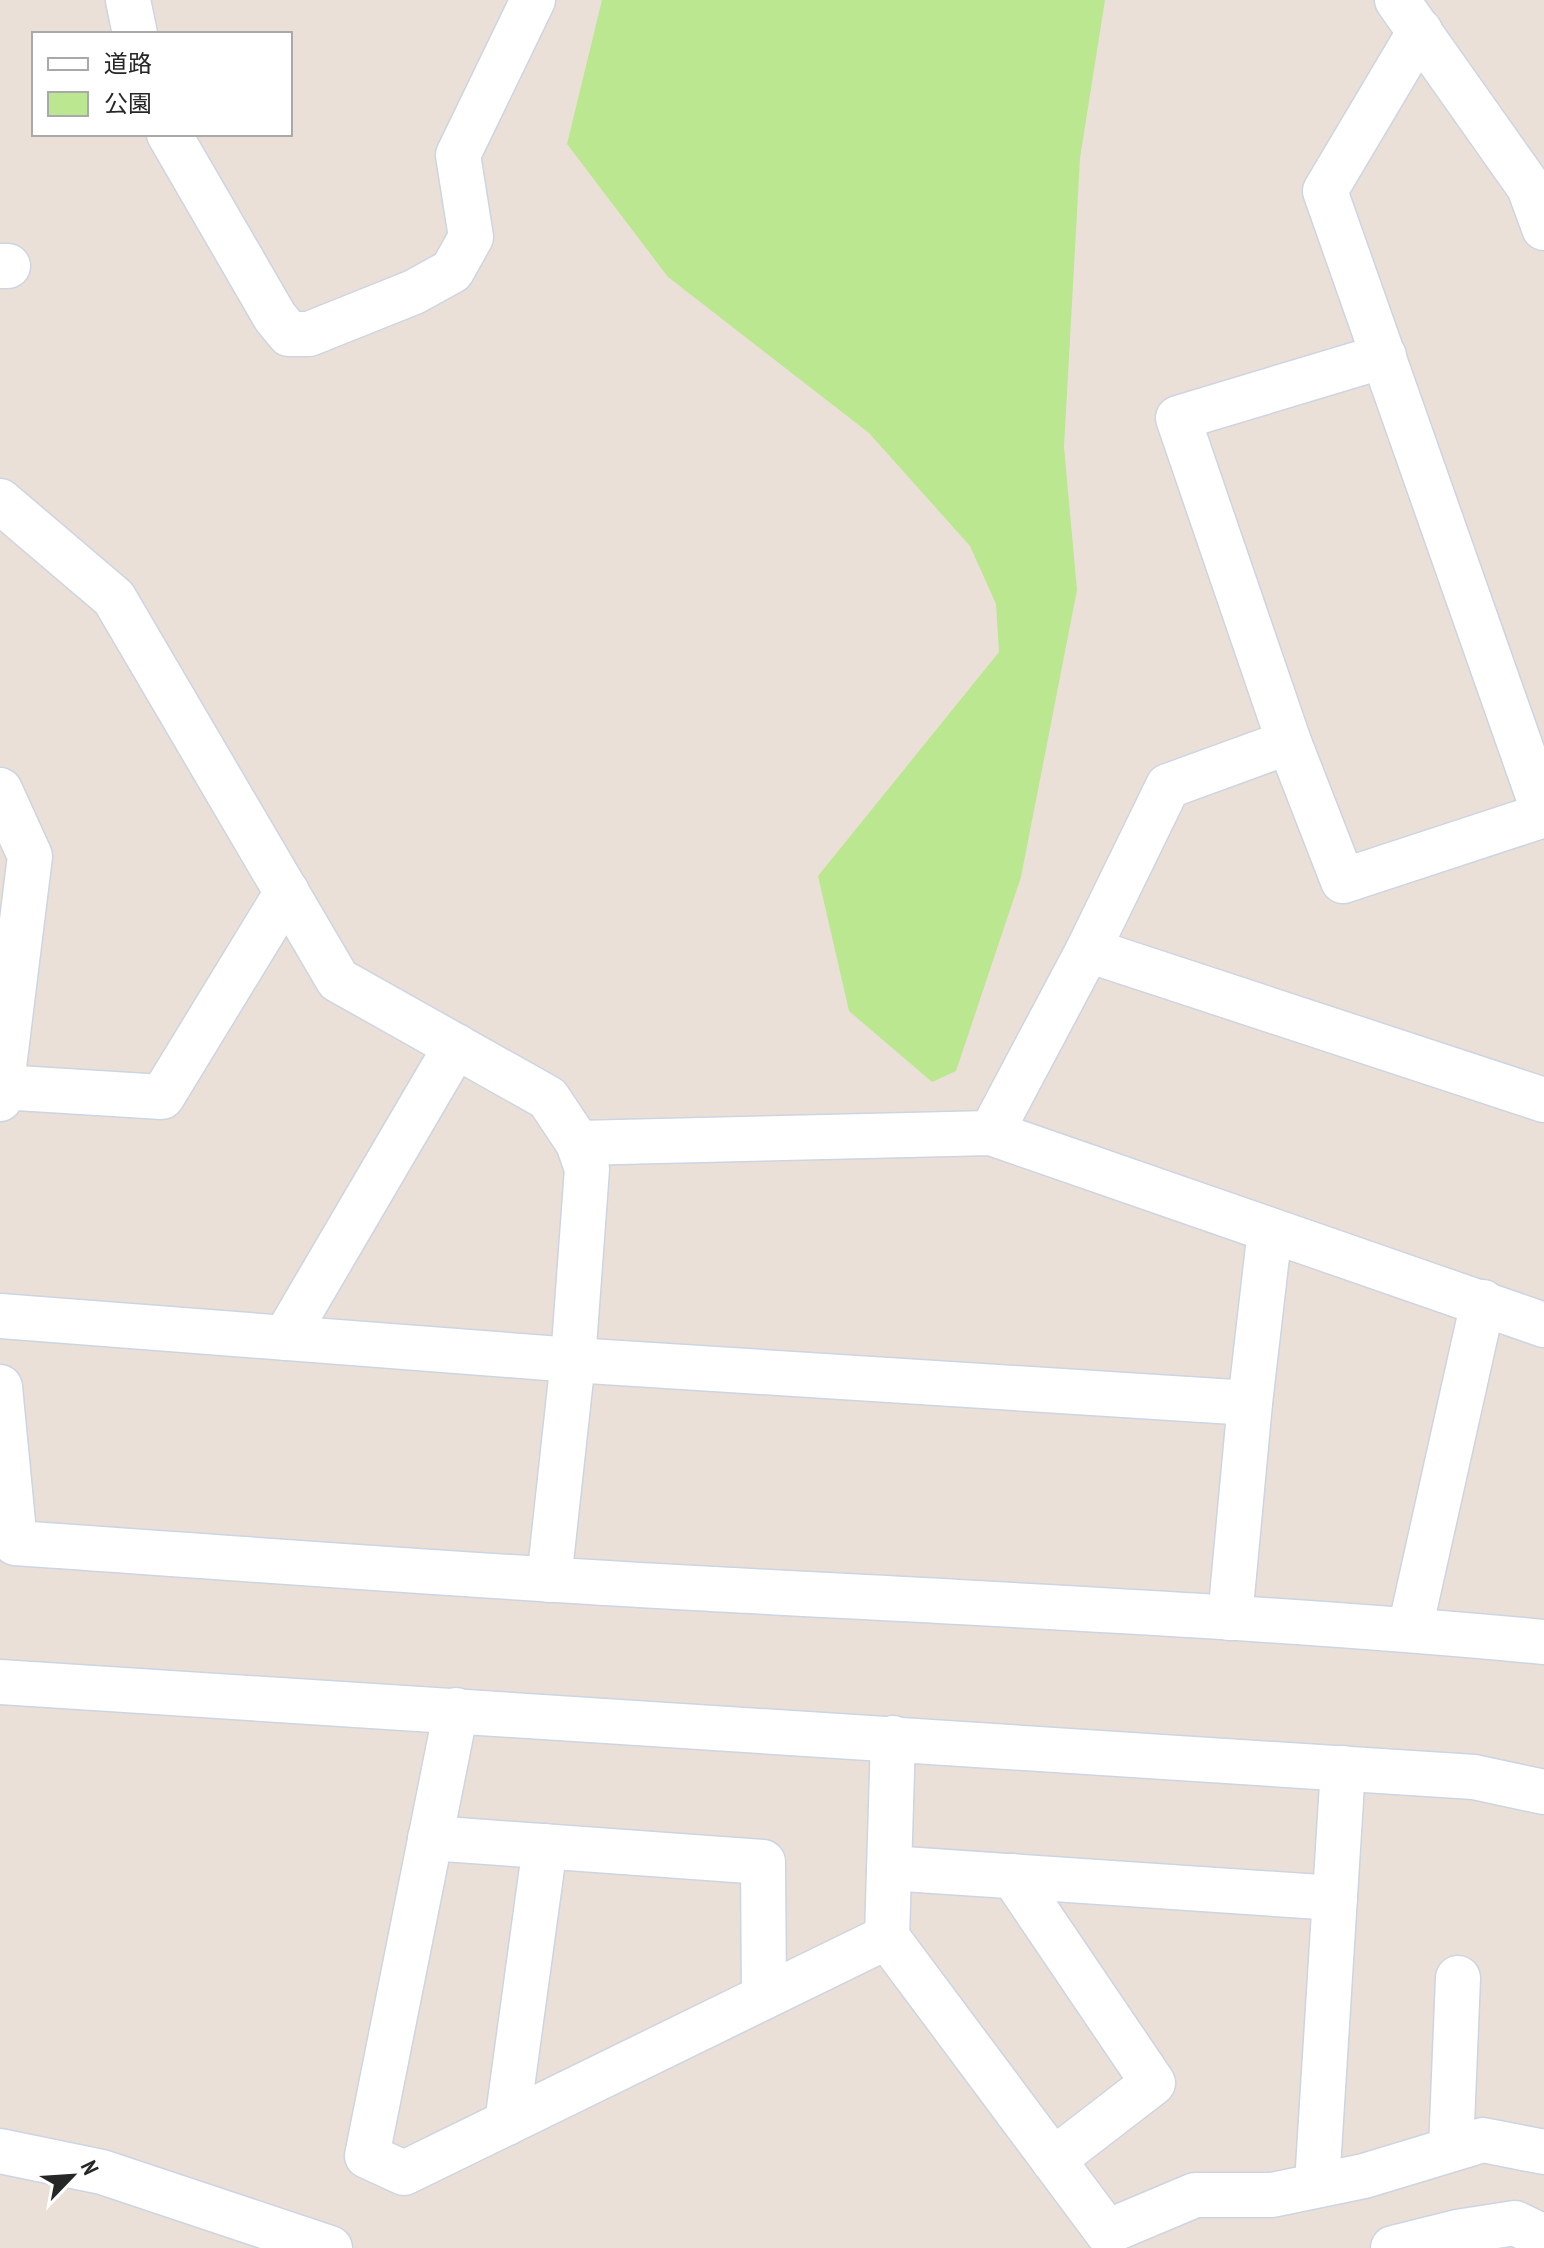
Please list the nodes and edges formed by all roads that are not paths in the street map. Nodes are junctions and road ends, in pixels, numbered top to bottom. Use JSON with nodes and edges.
{"nodes":[{"id":1,"x":128,"y":0,"type":"edge"},
{"id":2,"x":533,"y":0,"type":"edge"},
{"id":3,"x":1409,"y":16,"type":"edge"},
{"id":4,"x":135,"y":32,"type":"edge"},
{"id":5,"x":170,"y":136,"type":"edge"},
{"id":6,"x":1536,"y":182,"type":"edge"},
{"id":7,"x":1544,"y":228,"type":"edge"},
{"id":8,"x":1384,"y":356,"type":"junction"},
{"id":9,"x":0,"y":501,"type":"edge"},
{"id":10,"x":1289,"y":742,"type":"junction"},
{"id":11,"x":0,"y":790,"type":"edge"},
{"id":12,"x":1544,"y":814,"type":"edge"},
{"id":13,"x":287,"y":892,"type":"junction"},
{"id":14,"x":1088,"y":950,"type":"junction"},
{"id":15,"x":456,"y":1046,"type":"junction"},
{"id":16,"x":1,"y":1093,"type":"edge"},
{"id":17,"x":1544,"y":1100,"type":"edge"},
{"id":18,"x":991,"y":1133,"type":"junction"},
{"id":19,"x":578,"y":1143,"type":"junction"},
{"id":20,"x":1270,"y":1230,"type":"junction"},
{"id":21,"x":1483,"y":1302,"type":"junction"},
{"id":22,"x":0,"y":1316,"type":"edge"},
{"id":23,"x":1544,"y":1325,"type":"edge"},
{"id":24,"x":285,"y":1338,"type":"junction"},
{"id":25,"x":573,"y":1360,"type":"junction"},
{"id":26,"x":0,"y":1387,"type":"edge"},
{"id":27,"x":1250,"y":1403,"type":"junction"},
{"id":28,"x":549,"y":1580,"type":"junction"},
{"id":29,"x":1230,"y":1618,"type":"junction"},
{"id":30,"x":1410,"y":1629,"type":"junction"},
{"id":31,"x":1544,"y":1642,"type":"edge"},
{"id":32,"x":0,"y":1682,"type":"edge"},
{"id":33,"x":456,"y":1710,"type":"junction"},
{"id":34,"x":893,"y":1738,"type":"junction"},
{"id":35,"x":1343,"y":1768,"type":"junction"},
{"id":36,"x":1544,"y":1792,"type":"edge"},
{"id":37,"x":430,"y":1838,"type":"junction"},
{"id":38,"x":545,"y":1846,"type":"junction"},
{"id":39,"x":889,"y":1868,"type":"junction"},
{"id":40,"x":1013,"y":1876,"type":"junction"},
{"id":41,"x":1335,"y":1898,"type":"junction"},
{"id":42,"x":887,"y":1937,"type":"junction"},
{"id":43,"x":764,"y":1997,"type":"junction"},
{"id":44,"x":1468,"y":1999,"type":"dead end"},
{"id":45,"x":507,"y":2123,"type":"junction"},
{"id":46,"x":1451,"y":2149,"type":"junction"},
{"id":47,"x":0,"y":2151,"type":"edge"},
{"id":48,"x":1544,"y":2152,"type":"edge"},
{"id":49,"x":1053,"y":2160,"type":"junction"},
{"id":50,"x":1317,"y":2184,"type":"junction"},
{"id":51,"x":1544,"y":2237,"type":"edge"},
{"id":52,"x":330,"y":2248,"type":"edge"},
{"id":53,"x":1393,"y":2248,"type":"edge"}],
"edges":[{"from":1,"to":4,"type":"street"},
{"from":2,"to":5,"type":"street"},
{"from":3,"to":6,"type":"street"},
{"from":3,"to":8,"type":"street"},
{"from":6,"to":7,"type":"street"},
{"from":8,"to":10,"type":"street"},
{"from":8,"to":12,"type":"street"},
{"from":9,"to":13,"type":"street"},
{"from":10,"to":12,"type":"street"},
{"from":10,"to":14,"type":"street"},
{"from":11,"to":16,"type":"street"},
{"from":13,"to":15,"type":"street"},
{"from":13,"to":16,"type":"street"},
{"from":14,"to":17,"type":"street"},
{"from":14,"to":18,"type":"street"},
{"from":15,"to":19,"type":"street"},
{"from":15,"to":24,"type":"street"},
{"from":18,"to":19,"type":"street"},
{"from":18,"to":20,"type":"street"},
{"from":19,"to":25,"type":"street"},
{"from":20,"to":21,"type":"street"},
{"from":20,"to":27,"type":"street"},
{"from":21,"to":23,"type":"street"},
{"from":21,"to":30,"type":"street"},
{"from":22,"to":24,"type":"street"},
{"from":24,"to":25,"type":"street"},
{"from":25,"to":27,"type":"street"},
{"from":25,"to":28,"type":"street"},
{"from":26,"to":28,"type":"street"},
{"from":27,"to":29,"type":"street"},
{"from":28,"to":29,"type":"street"},
{"from":29,"to":30,"type":"street"},
{"from":30,"to":31,"type":"street"},
{"from":32,"to":33,"type":"street"},
{"from":33,"to":34,"type":"street"},
{"from":33,"to":37,"type":"street"},
{"from":34,"to":35,"type":"street"},
{"from":34,"to":39,"type":"street"},
{"from":35,"to":36,"type":"street"},
{"from":35,"to":41,"type":"street"},
{"from":37,"to":38,"type":"street"},
{"from":37,"to":45,"type":"street"},
{"from":38,"to":43,"type":"street"},
{"from":38,"to":45,"type":"street"},
{"from":39,"to":40,"type":"street"},
{"from":39,"to":42,"type":"street"},
{"from":40,"to":41,"type":"street"},
{"from":40,"to":49,"type":"street"},
{"from":41,"to":50,"type":"street"},
{"from":42,"to":43,"type":"street"},
{"from":42,"to":49,"type":"street"},
{"from":43,"to":45,"type":"street"},
{"from":44,"to":46,"type":"street"},
{"from":46,"to":48,"type":"street"},
{"from":46,"to":50,"type":"street"},
{"from":47,"to":52,"type":"street"},
{"from":49,"to":50,"type":"street"},
{"from":51,"to":53,"type":"street"}]}
